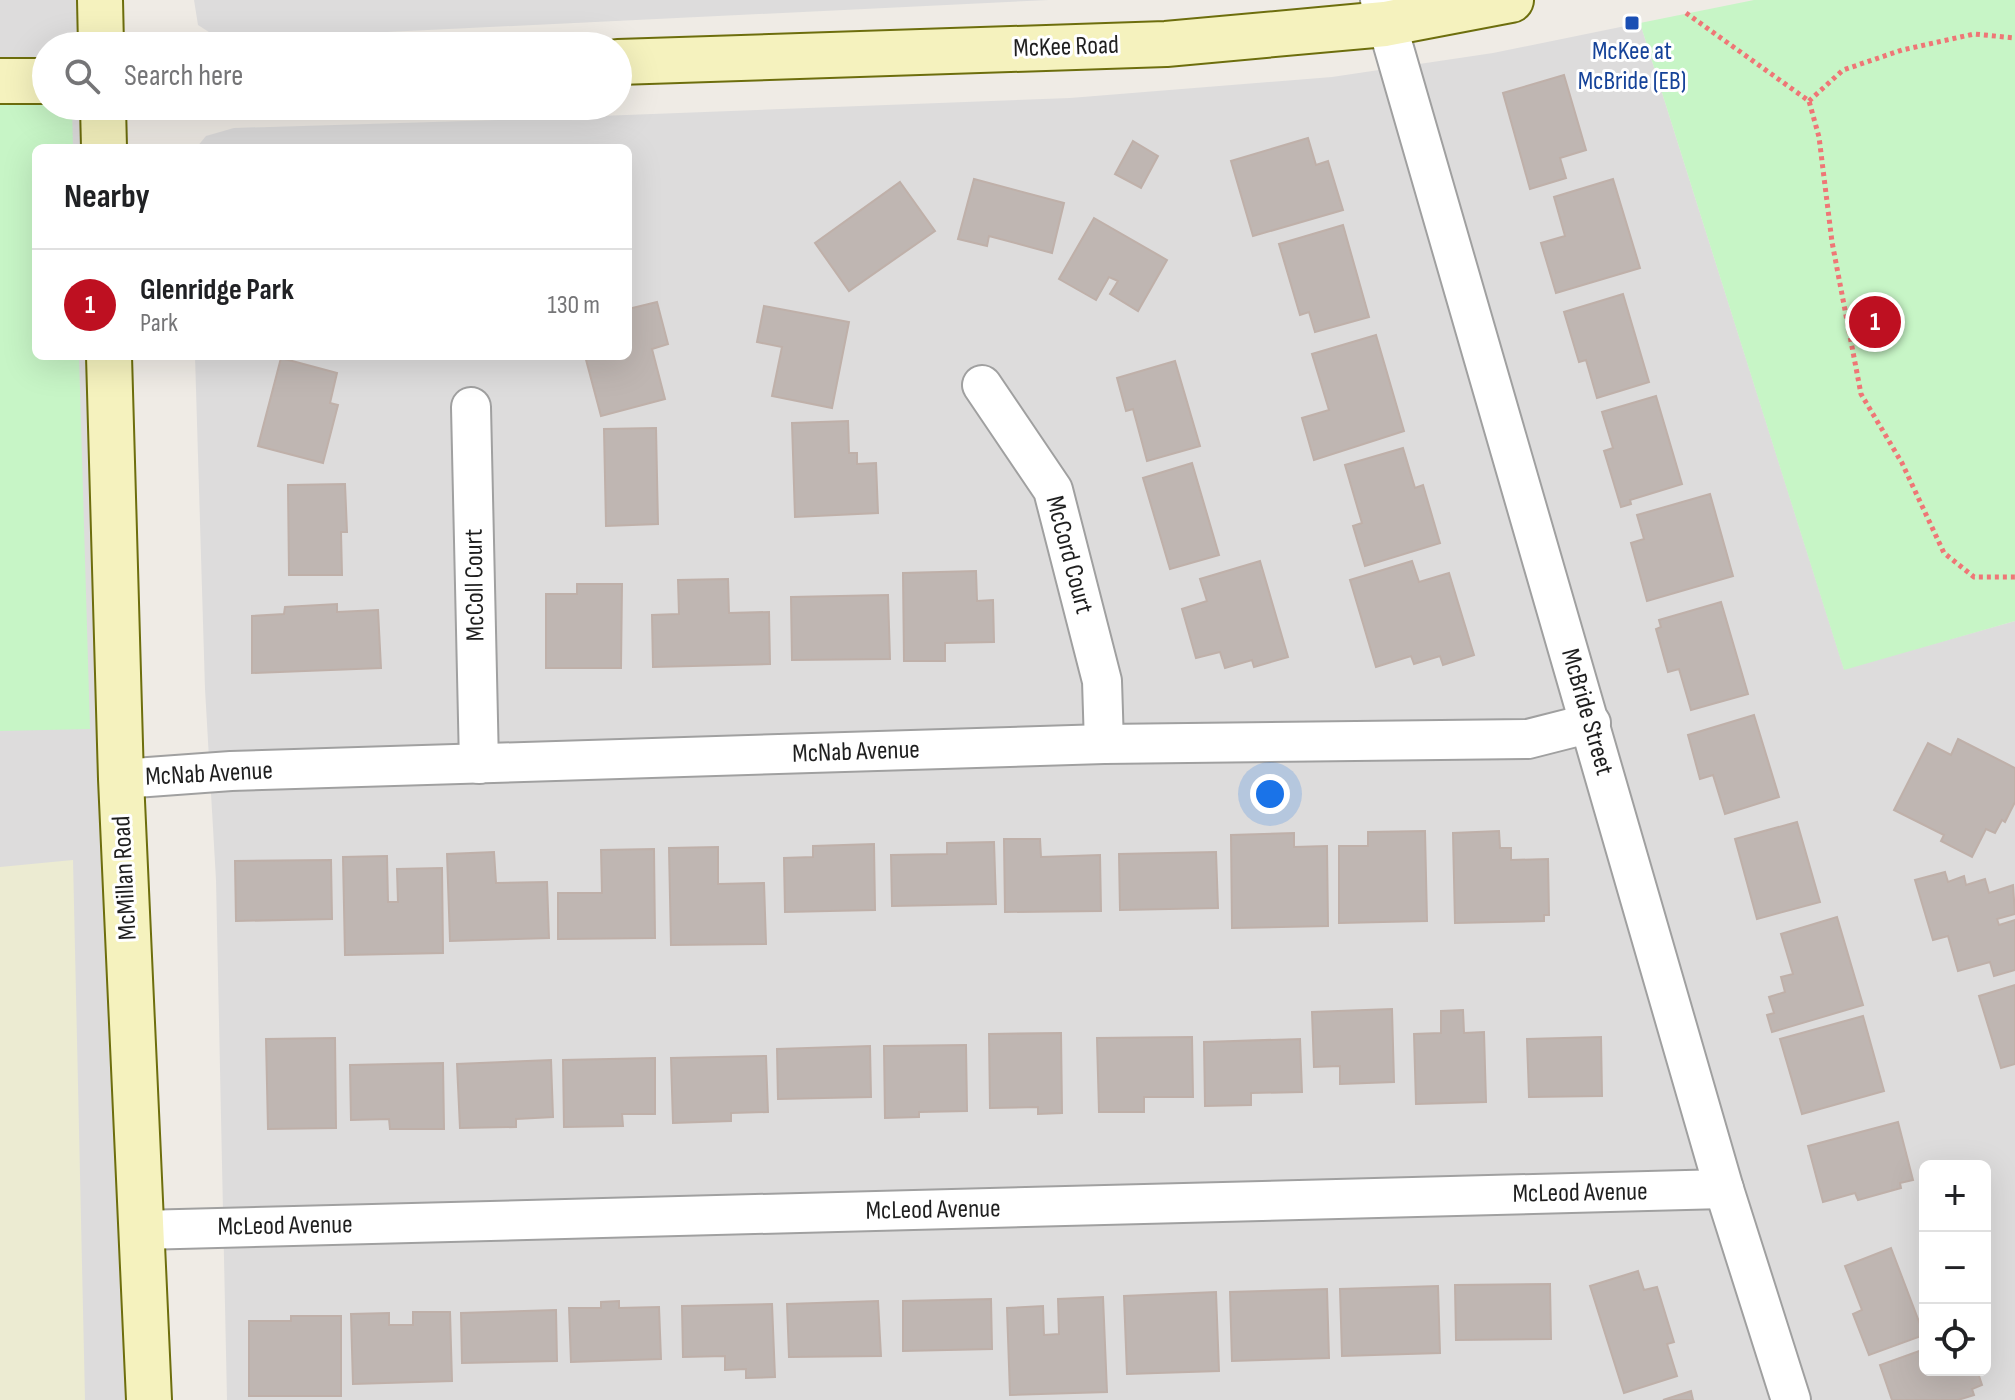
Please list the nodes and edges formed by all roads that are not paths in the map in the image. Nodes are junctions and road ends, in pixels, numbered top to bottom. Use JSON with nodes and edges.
{"nodes":[{"id":1,"x":100,"y":0,"type":"edge"},
{"id":2,"x":1511,"y":0,"type":"edge"},
{"id":3,"x":1383,"y":12,"type":"edge"},
{"id":4,"x":101,"y":32,"type":"edge"},
{"id":5,"x":632,"y":62,"type":"edge"},
{"id":6,"x":0,"y":81,"type":"edge"},
{"id":7,"x":32,"y":81,"type":"edge"},
{"id":8,"x":103,"y":120,"type":"edge"},
{"id":9,"x":104,"y":144,"type":"edge"},
{"id":10,"x":109,"y":360,"type":"edge"},
{"id":11,"x":982,"y":385,"type":"dead end"},
{"id":12,"x":471,"y":407,"type":"dead end"},
{"id":13,"x":1591,"y":723,"type":"junction"},
{"id":14,"x":1104,"y":744,"type":"junction"},
{"id":15,"x":479,"y":764,"type":"junction"},
{"id":16,"x":121,"y":779,"type":"junction"},
{"id":17,"x":1724,"y":1189,"type":"junction"},
{"id":18,"x":141,"y":1230,"type":"junction"},
{"id":19,"x":149,"y":1400,"type":"edge"},
{"id":20,"x":1791,"y":1400,"type":"edge"}],
"edges":[{"from":1,"to":4,"type":"main road"},
{"from":2,"to":3,"type":"main road","name":"McKee Road"},
{"from":3,"to":5,"type":"main road","name":"McKee Road"},
{"from":3,"to":13,"type":"street","name":"McBride Street"},
{"from":6,"to":7,"type":"main road"},
{"from":8,"to":9,"type":"main road"},
{"from":10,"to":16,"type":"main road","name":"McMillan Road"},
{"from":11,"to":14,"type":"street","name":"McCord Court"},
{"from":12,"to":15,"type":"street","name":"McColl Court"},
{"from":13,"to":14,"type":"street","name":"McNab Avenue"},
{"from":13,"to":17,"type":"street","name":"McBride Street"},
{"from":14,"to":15,"type":"street","name":"McNab Avenue"},
{"from":15,"to":16,"type":"street","name":"McNab Avenue"},
{"from":16,"to":18,"type":"main road","name":"McMillan Road"},
{"from":17,"to":18,"type":"street","name":"McLeod Avenue"},
{"from":17,"to":20,"type":"street","name":"McBride Street"},
{"from":18,"to":19,"type":"main road","name":"McMillan Road"}]}
